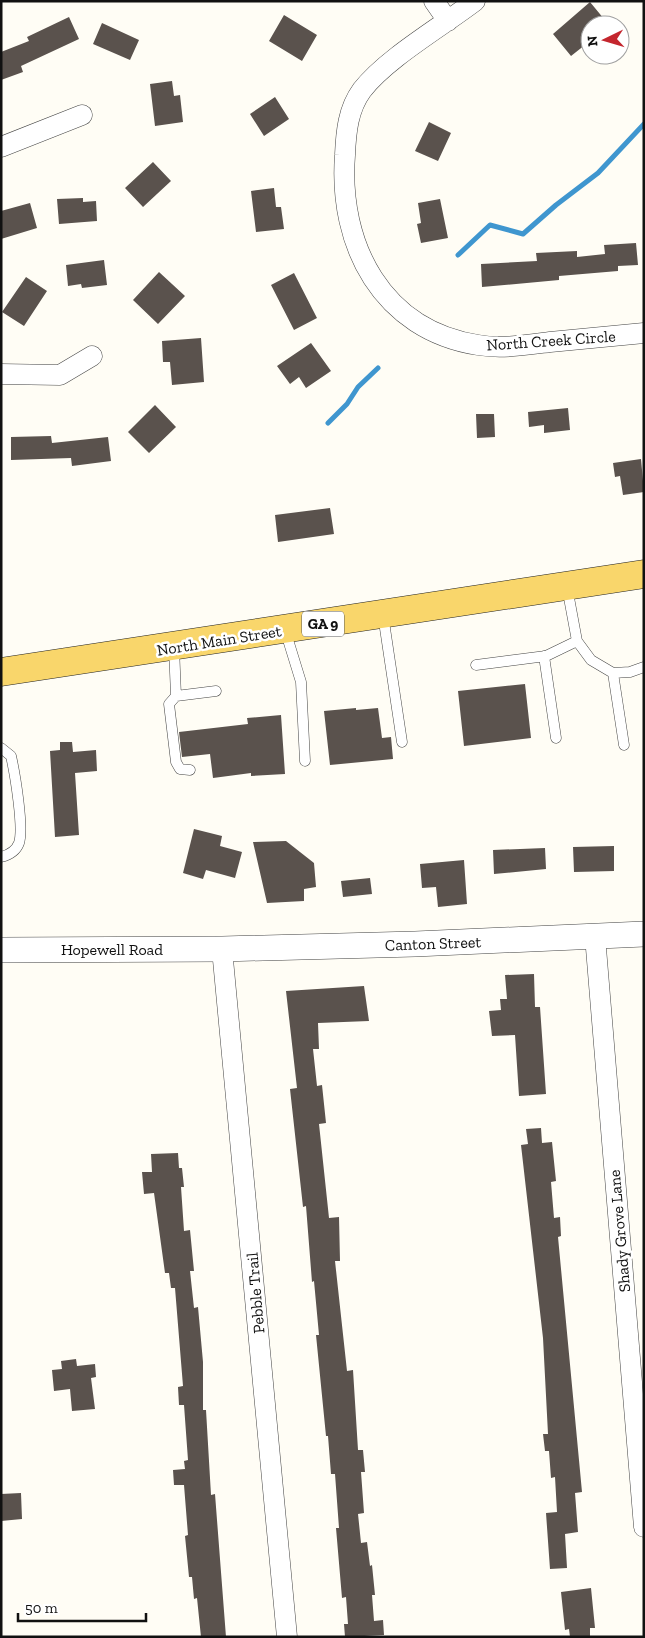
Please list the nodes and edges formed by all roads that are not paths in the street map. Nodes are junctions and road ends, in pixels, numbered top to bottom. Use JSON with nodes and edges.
{"nodes":[{"id":1,"x":434,"y":1,"type":"edge"},
{"id":2,"x":475,"y":1,"type":"edge"},
{"id":3,"x":448,"y":21,"type":"junction"},
{"id":4,"x":82,"y":115,"type":"dead end"},
{"id":5,"x":1,"y":147,"type":"edge"},
{"id":6,"x":644,"y":333,"type":"edge"},
{"id":7,"x":92,"y":356,"type":"dead end"},
{"id":8,"x":1,"y":374,"type":"edge"},
{"id":9,"x":644,"y":574,"type":"edge"},
{"id":10,"x":567,"y":586,"type":"junction"},
{"id":11,"x":383,"y":615,"type":"junction"},
{"id":12,"x":285,"y":630,"type":"junction"},
{"id":13,"x":577,"y":641,"type":"junction"},
{"id":14,"x":174,"y":647,"type":"junction"},
{"id":15,"x":544,"y":656,"type":"junction"},
{"id":16,"x":476,"y":665,"type":"dead end"},
{"id":17,"x":644,"y":667,"type":"edge"},
{"id":18,"x":1,"y":672,"type":"edge"},
{"id":19,"x":613,"y":673,"type":"junction"},
{"id":20,"x":216,"y":691,"type":"dead end"},
{"id":21,"x":176,"y":696,"type":"junction"},
{"id":22,"x":556,"y":738,"type":"dead end"},
{"id":23,"x":402,"y":742,"type":"dead end"},
{"id":24,"x":624,"y":745,"type":"dead end"},
{"id":25,"x":1,"y":748,"type":"edge"},
{"id":26,"x":306,"y":761,"type":"dead end"},
{"id":27,"x":190,"y":770,"type":"dead end"},
{"id":28,"x":1,"y":857,"type":"edge"},
{"id":29,"x":644,"y":934,"type":"edge"},
{"id":30,"x":595,"y":936,"type":"junction"},
{"id":31,"x":222,"y":949,"type":"junction"},
{"id":32,"x":1,"y":950,"type":"edge"},
{"id":33,"x":644,"y":1527,"type":"edge"},
{"id":34,"x":287,"y":1637,"type":"edge"}],
"edges":[{"from":1,"to":3,"type":"street"},
{"from":2,"to":3,"type":"street","name":"North Creek Circle"},
{"from":3,"to":6,"type":"street","name":"North Creek Circle"},
{"from":4,"to":5,"type":"street"},
{"from":7,"to":8,"type":"street"},
{"from":9,"to":10,"type":"main road","name":"North Main Street","number":"GA 9"},
{"from":10,"to":11,"type":"main road","name":"North Main Street","number":"GA 9"},
{"from":10,"to":13,"type":"lane"},
{"from":11,"to":12,"type":"main road","name":"North Main Street","number":"GA 9"},
{"from":11,"to":23,"type":"lane"},
{"from":12,"to":14,"type":"main road","name":"North Main Street","number":"GA 9"},
{"from":12,"to":26,"type":"lane"},
{"from":13,"to":15,"type":"lane"},
{"from":13,"to":19,"type":"lane"},
{"from":14,"to":18,"type":"main road","name":"North Main Street","number":"GA 9"},
{"from":14,"to":21,"type":"lane"},
{"from":15,"to":16,"type":"lane"},
{"from":15,"to":22,"type":"lane"},
{"from":17,"to":19,"type":"lane"},
{"from":19,"to":24,"type":"lane"},
{"from":20,"to":21,"type":"lane"},
{"from":21,"to":27,"type":"lane"},
{"from":25,"to":28,"type":"lane"},
{"from":29,"to":30,"type":"street","name":"Canton Street"},
{"from":30,"to":31,"type":"street","name":"Canton Street"},
{"from":30,"to":33,"type":"street","name":"Shady Grove Lane"},
{"from":31,"to":32,"type":"street","name":"Hopewell Road"},
{"from":31,"to":34,"type":"street","name":"Pebble Trail"}]}
